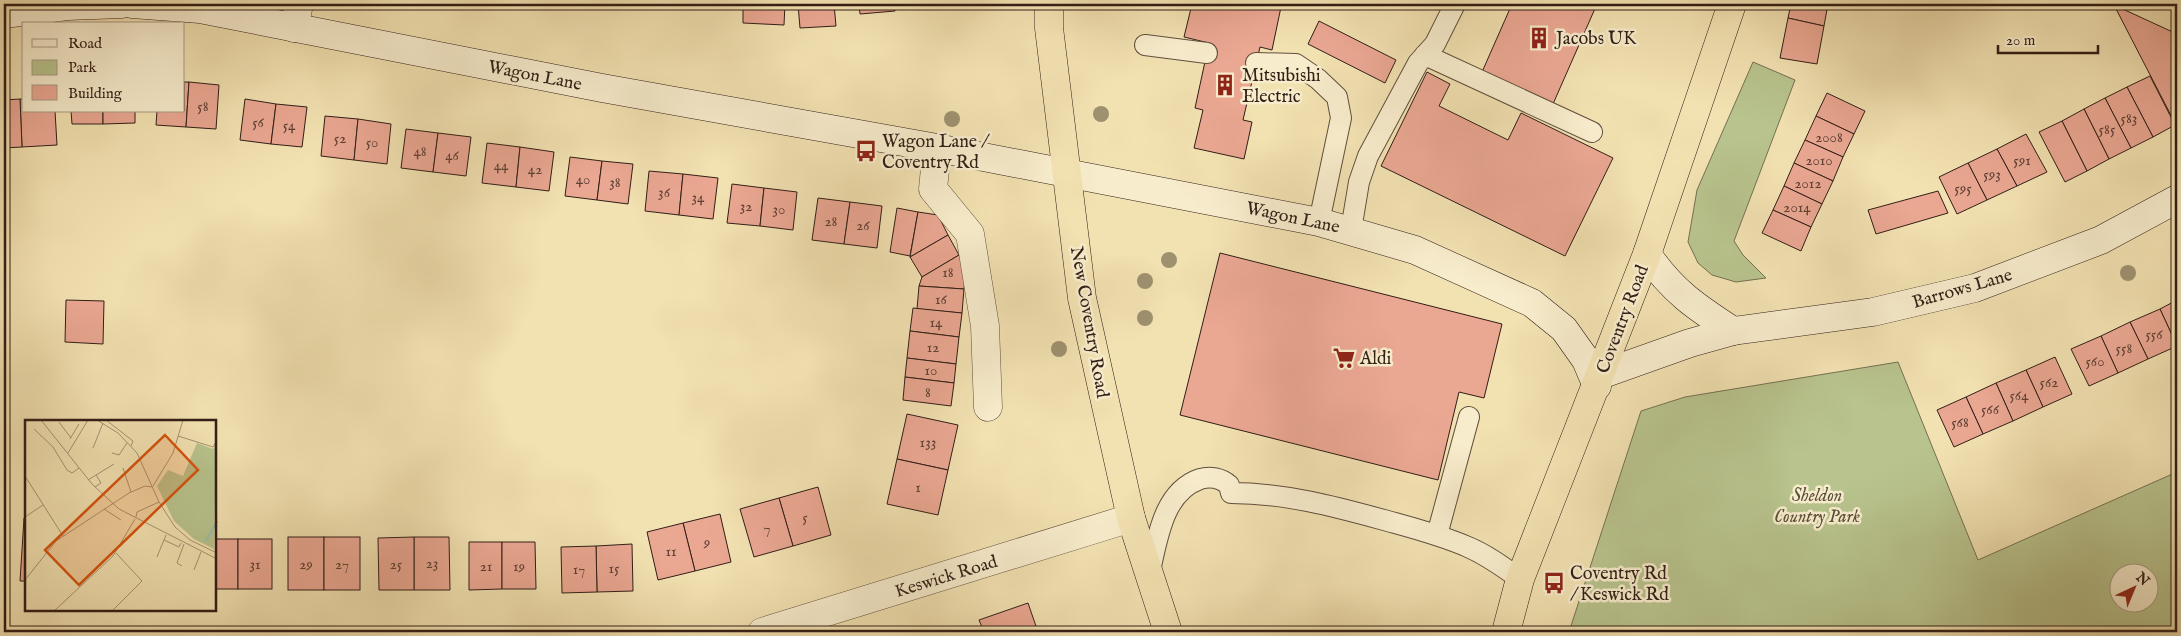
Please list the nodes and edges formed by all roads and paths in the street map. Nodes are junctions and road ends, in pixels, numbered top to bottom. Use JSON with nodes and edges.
{"nodes":[{"id":1,"x":122,"y":4,"type":"edge"},
{"id":2,"x":132,"y":4,"type":"edge"},
{"id":3,"x":1049,"y":4,"type":"edge"},
{"id":4,"x":1455,"y":4,"type":"edge"},
{"id":5,"x":1732,"y":4,"type":"edge"},
{"id":6,"x":4,"y":14,"type":"edge"},
{"id":7,"x":297,"y":16,"type":"edge"},
{"id":8,"x":1146,"y":45,"type":"dead end"},
{"id":9,"x":1207,"y":53,"type":"dead end"},
{"id":10,"x":1425,"y":55,"type":"junction"},
{"id":11,"x":1256,"y":63,"type":"dead end"},
{"id":12,"x":1592,"y":132,"type":"dead end"},
{"id":13,"x":937,"y":148,"type":"junction"},
{"id":14,"x":1068,"y":173,"type":"junction"},
{"id":15,"x":2177,"y":199,"type":"edge"},
{"id":16,"x":1319,"y":222,"type":"junction"},
{"id":17,"x":1351,"y":230,"type":"junction"},
{"id":18,"x":1647,"y":254,"type":"junction"},
{"id":19,"x":1733,"y":331,"type":"junction"},
{"id":20,"x":1599,"y":380,"type":"junction"},
{"id":21,"x":988,"y":408,"type":"dead end"},
{"id":22,"x":1469,"y":417,"type":"dead end"},
{"id":23,"x":1131,"y":518,"type":"junction"},
{"id":24,"x":1437,"y":535,"type":"junction"},
{"id":25,"x":1149,"y":575,"type":"junction"},
{"id":26,"x":1520,"y":579,"type":"junction"},
{"id":27,"x":762,"y":632,"type":"edge"},
{"id":28,"x":1168,"y":632,"type":"edge"},
{"id":29,"x":1506,"y":632,"type":"edge"}],
"edges":[{"from":1,"to":6,"type":"street"},
{"from":2,"to":7,"type":"street","name":"Wagon Lane"},
{"from":3,"to":14,"type":"highway","name":"New Coventry Road"},
{"from":4,"to":10,"type":"lane"},
{"from":5,"to":18,"type":"highway","name":"Coventry Road"},
{"from":7,"to":13,"type":"street","name":"Wagon Lane"},
{"from":8,"to":9,"type":"lane"},
{"from":10,"to":12,"type":"lane"},
{"from":10,"to":17,"type":"lane"},
{"from":11,"to":16,"type":"lane"},
{"from":13,"to":14,"type":"street","name":"Wagon Lane"},
{"from":13,"to":21,"type":"street"},
{"from":14,"to":16,"type":"street","name":"Wagon Lane"},
{"from":14,"to":23,"type":"highway","name":"New Coventry Road"},
{"from":15,"to":19,"type":"street","name":"Barrows Lane"},
{"from":16,"to":17,"type":"street","name":"Wagon Lane"},
{"from":17,"to":20,"type":"street","name":"Wagon Lane"},
{"from":18,"to":19,"type":"street"},
{"from":18,"to":20,"type":"highway","name":"Coventry Road"},
{"from":19,"to":20,"type":"street","name":"Barrows Lane"},
{"from":20,"to":26,"type":"highway","name":"Coventry Road"},
{"from":22,"to":24,"type":"lane"},
{"from":23,"to":25,"type":"highway","name":"New Coventry Road"},
{"from":23,"to":27,"type":"street","name":"Keswick Road"},
{"from":24,"to":25,"type":"lane"},
{"from":24,"to":26,"type":"lane"},
{"from":25,"to":28,"type":"highway","name":"New Coventry Road"},
{"from":26,"to":29,"type":"highway","name":"Coventry Road"}]}
